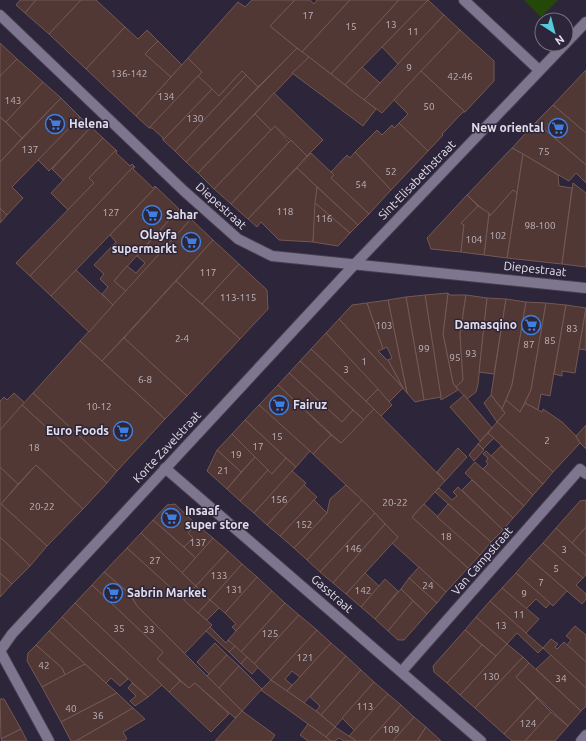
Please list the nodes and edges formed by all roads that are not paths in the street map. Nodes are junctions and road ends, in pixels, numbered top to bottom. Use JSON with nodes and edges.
{"nodes":[{"id":1,"x":464,"y":0,"type":"edge"},
{"id":2,"x":0,"y":15,"type":"edge"},
{"id":3,"x":586,"y":22,"type":"edge"},
{"id":4,"x":574,"y":34,"type":"edge"},
{"id":5,"x":556,"y":52,"type":"edge"},
{"id":6,"x":539,"y":70,"type":"junction"},
{"id":7,"x":355,"y":264,"type":"junction"},
{"id":8,"x":586,"y":288,"type":"edge"},
{"id":9,"x":165,"y":468,"type":"junction"},
{"id":10,"x":583,"y":471,"type":"edge"},
{"id":11,"x":0,"y":651,"type":"edge"},
{"id":12,"x":402,"y":671,"type":"junction"},
{"id":13,"x":586,"y":735,"type":"edge"},
{"id":14,"x":470,"y":737,"type":"edge"},
{"id":15,"x":49,"y":741,"type":"edge"},
{"id":16,"x":481,"y":741,"type":"edge"},
{"id":17,"x":581,"y":741,"type":"edge"}],
"edges":[{"from":1,"to":6,"type":"street"},
{"from":2,"to":7,"type":"street","name":"Diepestraat"},
{"from":3,"to":4,"type":"street","name":"Sint-Elisabethstraat"},
{"from":5,"to":6,"type":"street","name":"Sint-Elisabethstraat"},
{"from":6,"to":7,"type":"street","name":"Sint-Elisabethstraat"},
{"from":7,"to":8,"type":"street","name":"Diepestraat"},
{"from":7,"to":9,"type":"street","name":"Korte Zavelstraat"},
{"from":9,"to":11,"type":"street","name":"Korte Zavelstraat"},
{"from":9,"to":12,"type":"street","name":"Gasstraat"},
{"from":10,"to":12,"type":"street","name":"Van Campstraat"},
{"from":11,"to":15,"type":"street"},
{"from":12,"to":14,"type":"street","name":"Gasstraat"},
{"from":13,"to":17,"type":"street"},
{"from":14,"to":16,"type":"street","name":"Gasstraat"}]}
